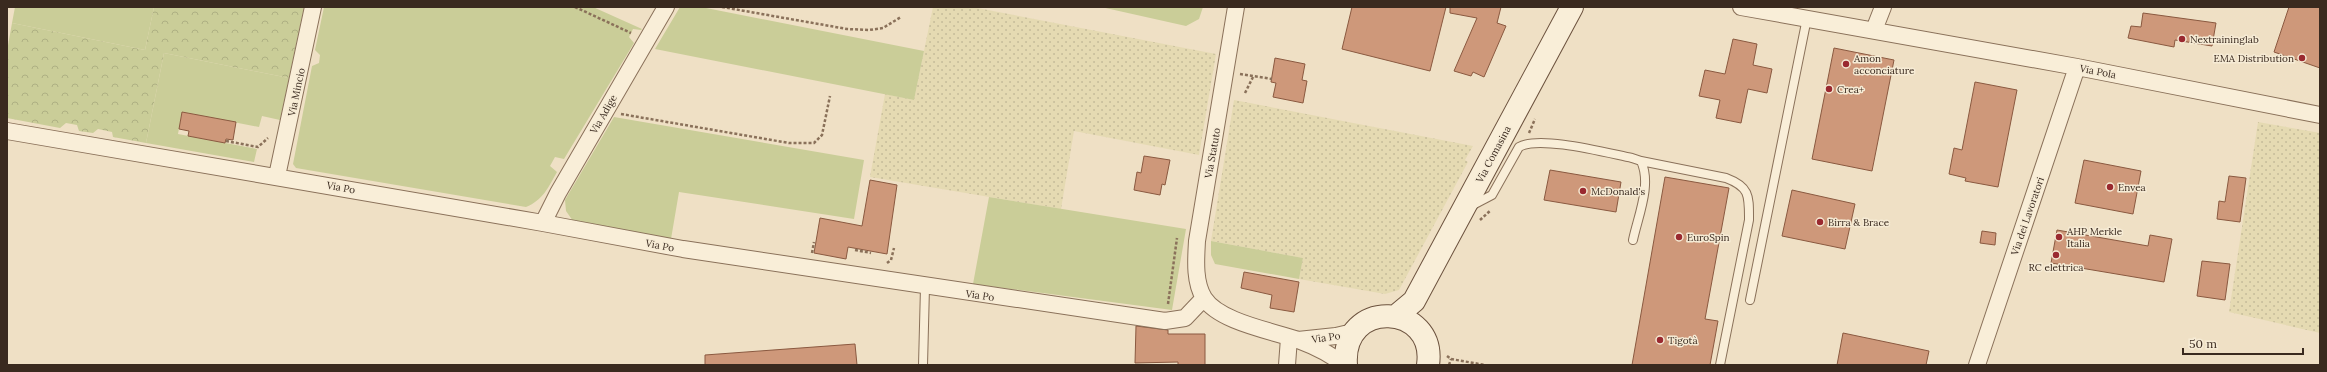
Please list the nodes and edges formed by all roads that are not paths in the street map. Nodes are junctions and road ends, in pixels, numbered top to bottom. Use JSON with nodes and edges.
{"nodes":[{"id":1,"x":313,"y":7,"type":"edge"},
{"id":2,"x":666,"y":7,"type":"edge"},
{"id":3,"x":1236,"y":7,"type":"edge"},
{"id":4,"x":1572,"y":7,"type":"edge"},
{"id":5,"x":1741,"y":7,"type":"edge"},
{"id":6,"x":1883,"y":7,"type":"edge"},
{"id":7,"x":1807,"y":18,"type":"junction"},
{"id":8,"x":1874,"y":30,"type":"junction"},
{"id":9,"x":2077,"y":67,"type":"junction"},
{"id":10,"x":2320,"y":115,"type":"edge"},
{"id":11,"x":7,"y":130,"type":"edge"},
{"id":12,"x":1641,"y":161,"type":"junction"},
{"id":13,"x":277,"y":176,"type":"junction"},
{"id":14,"x":1471,"y":216,"type":"junction"},
{"id":15,"x":543,"y":223,"type":"junction"},
{"id":16,"x":1633,"y":240,"type":"dead end"},
{"id":17,"x":925,"y":287,"type":"junction"},
{"id":18,"x":1204,"y":298,"type":"junction"},
{"id":19,"x":1750,"y":300,"type":"dead end"},
{"id":20,"x":1414,"y":301,"type":"junction"},
{"id":21,"x":1396,"y":316,"type":"junction"},
{"id":22,"x":1418,"y":330,"type":"junction"},
{"id":23,"x":1353,"y":332,"type":"junction"},
{"id":24,"x":1293,"y":339,"type":"junction"},
{"id":25,"x":1437,"y":360,"type":"edge"},
{"id":26,"x":923,"y":365,"type":"edge"},
{"id":27,"x":1287,"y":365,"type":"edge"},
{"id":28,"x":1345,"y":365,"type":"edge"},
{"id":29,"x":1720,"y":365,"type":"edge"},
{"id":30,"x":1977,"y":365,"type":"edge"}],
"edges":[{"from":1,"to":13,"type":"street","name":"Via Mincio"},
{"from":2,"to":15,"type":"street","name":"Via Adige"},
{"from":3,"to":18,"type":"street","name":"Via Statuto"},
{"from":4,"to":14,"type":"main road","name":"Via Comasina"},
{"from":5,"to":7,"type":"street","name":"Via Pola"},
{"from":6,"to":8,"type":"street"},
{"from":7,"to":8,"type":"street","name":"Via Pola"},
{"from":7,"to":19,"type":"lane"},
{"from":8,"to":9,"type":"street","name":"Via Pola"},
{"from":9,"to":10,"type":"street","name":"Via Pola"},
{"from":9,"to":30,"type":"street","name":"Via dei Lavoratori"},
{"from":11,"to":13,"type":"street","name":"Via Po"},
{"from":12,"to":14,"type":"lane"},
{"from":12,"to":16,"type":"lane"},
{"from":12,"to":29,"type":"lane"},
{"from":13,"to":15,"type":"street","name":"Via Po"},
{"from":14,"to":20,"type":"main road","name":"Via Comasina"},
{"from":15,"to":17,"type":"street","name":"Via Po"},
{"from":17,"to":18,"type":"street","name":"Via Po"},
{"from":17,"to":26,"type":"lane"},
{"from":18,"to":24,"type":"street","name":"Via Po"},
{"from":20,"to":21,"type":"main road","name":"Via Comasina"},
{"from":20,"to":22,"type":"main road"},
{"from":21,"to":22,"type":"main road"},
{"from":21,"to":23,"type":"main road"},
{"from":22,"to":25,"type":"main road"},
{"from":23,"to":24,"type":"street","name":"Via Po"},
{"from":23,"to":28,"type":"main road"},
{"from":24,"to":27,"type":"street"},
{"from":24,"to":28,"type":"street","name":"Via Po"}]}
